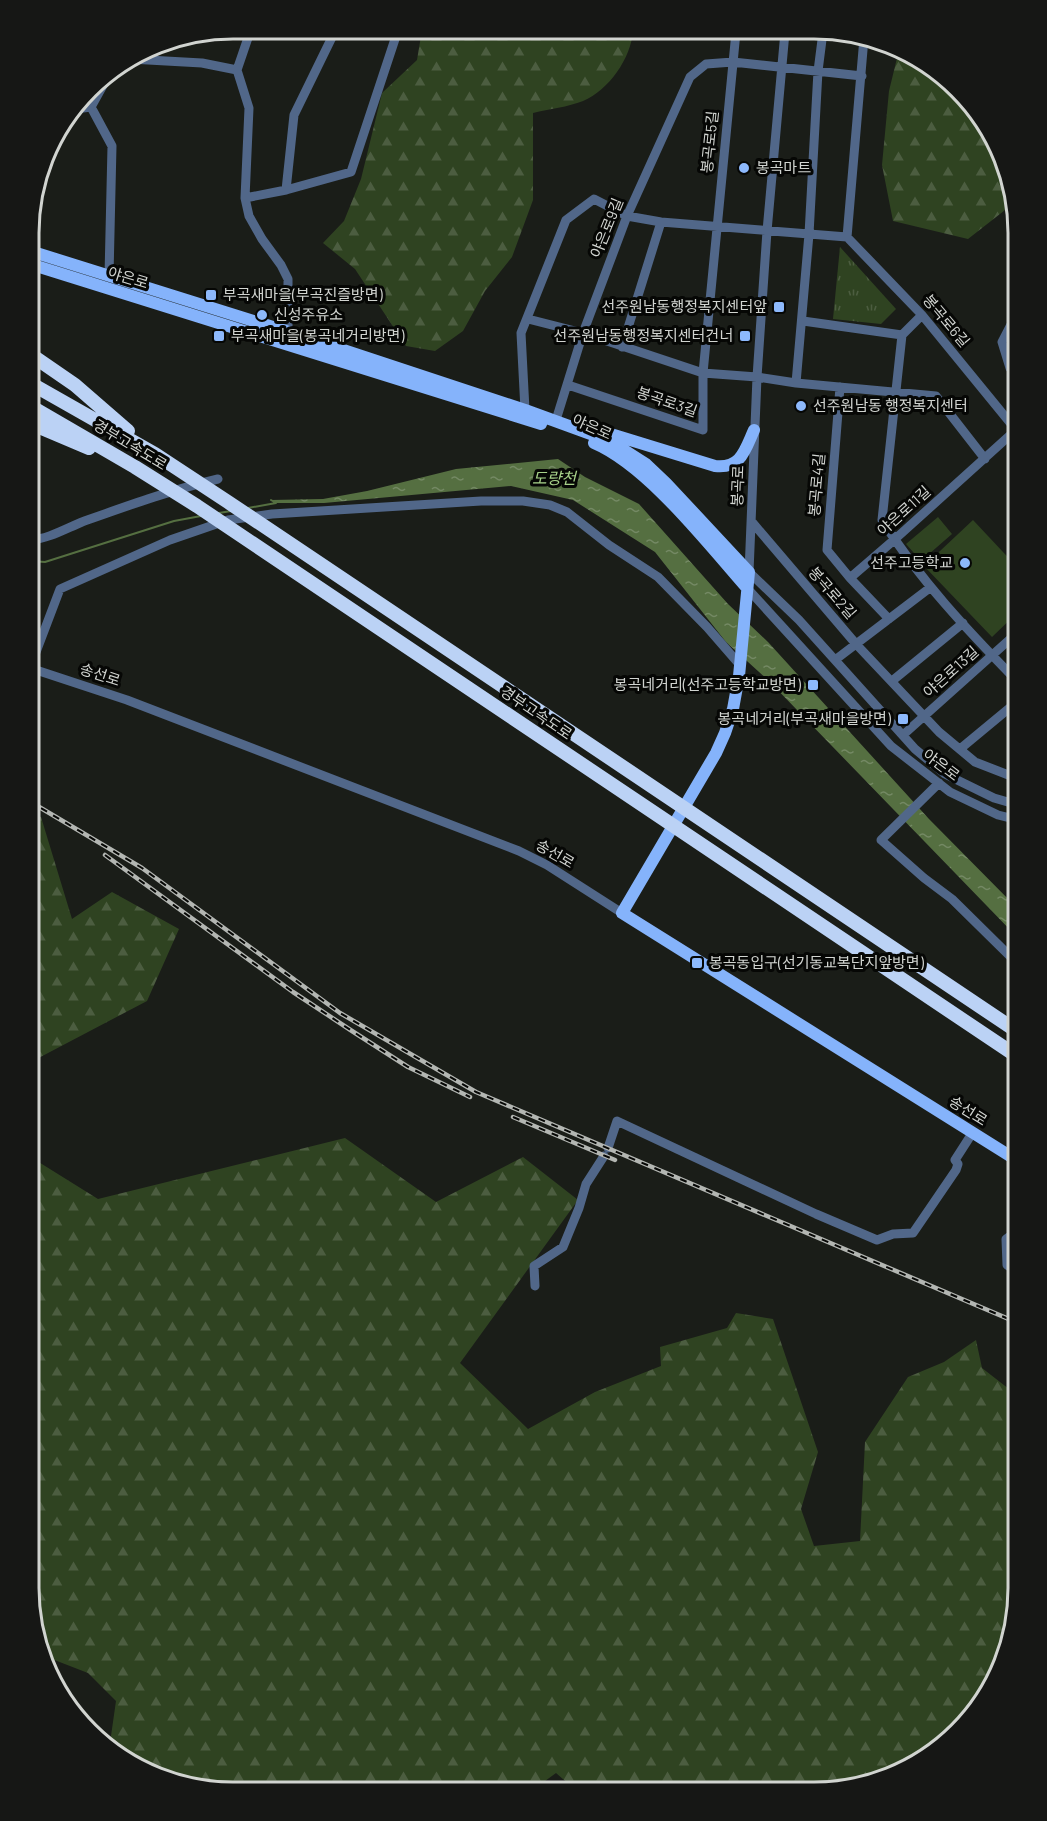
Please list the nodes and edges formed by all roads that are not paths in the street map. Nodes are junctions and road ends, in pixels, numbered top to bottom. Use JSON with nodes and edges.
{"nodes":[{"id":1,"x":248,"y":39,"type":"edge"},
{"id":2,"x":331,"y":39,"type":"edge"},
{"id":3,"x":395,"y":39,"type":"edge"},
{"id":4,"x":735,"y":39,"type":"edge"},
{"id":5,"x":784,"y":39,"type":"edge"},
{"id":6,"x":822,"y":39,"type":"edge"},
{"id":7,"x":864,"y":46,"type":"edge"},
{"id":8,"x":145,"y":60,"type":"edge"},
{"id":9,"x":733,"y":63,"type":"junction"},
{"id":10,"x":782,"y":68,"type":"junction"},
{"id":11,"x":237,"y":70,"type":"junction"},
{"id":12,"x":818,"y":71,"type":"junction"},
{"id":13,"x":862,"y":76,"type":"junction"},
{"id":14,"x":98,"y":94,"type":"edge"},
{"id":15,"x":91,"y":107,"type":"junction"},
{"id":16,"x":85,"y":108,"type":"edge"},
{"id":17,"x":286,"y":190,"type":"junction"},
{"id":18,"x":245,"y":198,"type":"junction"},
{"id":19,"x":627,"y":216,"type":"junction"},
{"id":20,"x":661,"y":222,"type":"junction"},
{"id":21,"x":716,"y":225,"type":"junction"},
{"id":22,"x":766,"y":231,"type":"junction"},
{"id":23,"x":809,"y":234,"type":"junction"},
{"id":24,"x":847,"y":237,"type":"junction"},
{"id":25,"x":39,"y":254,"type":"edge"},
{"id":26,"x":39,"y":267,"type":"edge"},
{"id":27,"x":109,"y":276,"type":"junction"},
{"id":28,"x":922,"y":315,"type":"junction"},
{"id":29,"x":528,"y":318,"type":"junction"},
{"id":30,"x":803,"y":321,"type":"junction"},
{"id":31,"x":1008,"y":330,"type":"edge"},
{"id":32,"x":583,"y":333,"type":"junction"},
{"id":33,"x":902,"y":336,"type":"junction"},
{"id":34,"x":288,"y":338,"type":"junction"},
{"id":35,"x":622,"y":346,"type":"junction"},
{"id":36,"x":39,"y":360,"type":"edge"},
{"id":37,"x":1008,"y":362,"type":"edge"},
{"id":38,"x":704,"y":373,"type":"junction"},
{"id":39,"x":757,"y":376,"type":"junction"},
{"id":40,"x":796,"y":383,"type":"junction"},
{"id":41,"x":568,"y":385,"type":"junction"},
{"id":42,"x":840,"y":387,"type":"junction"},
{"id":43,"x":39,"y":388,"type":"edge"},
{"id":44,"x":897,"y":392,"type":"junction"},
{"id":45,"x":525,"y":410,"type":"junction"},
{"id":46,"x":39,"y":411,"type":"edge"},
{"id":47,"x":1008,"y":414,"type":"edge"},
{"id":48,"x":556,"y":420,"type":"junction"},
{"id":49,"x":39,"y":427,"type":"edge"},
{"id":50,"x":754,"y":430,"type":"junction"},
{"id":51,"x":1008,"y":436,"type":"edge"},
{"id":52,"x":155,"y":454,"type":"junction"},
{"id":53,"x":985,"y":459,"type":"junction"},
{"id":54,"x":135,"y":467,"type":"junction"},
{"id":55,"x":218,"y":479,"type":"dead end"},
{"id":56,"x":752,"y":522,"type":"junction"},
{"id":57,"x":39,"y":540,"type":"edge"},
{"id":58,"x":894,"y":540,"type":"junction"},
{"id":59,"x":749,"y":572,"type":"junction"},
{"id":60,"x":850,"y":578,"type":"junction"},
{"id":61,"x":931,"y":587,"type":"junction"},
{"id":62,"x":747,"y":588,"type":"junction"},
{"id":63,"x":889,"y":619,"type":"junction"},
{"id":64,"x":963,"y":623,"type":"junction"},
{"id":65,"x":1008,"y":641,"type":"edge"},
{"id":66,"x":39,"y":644,"type":"edge"},
{"id":67,"x":856,"y":644,"type":"junction"},
{"id":68,"x":992,"y":656,"type":"junction"},
{"id":69,"x":835,"y":660,"type":"junction"},
{"id":70,"x":740,"y":665,"type":"junction"},
{"id":71,"x":39,"y":671,"type":"edge"},
{"id":72,"x":1008,"y":672,"type":"edge"},
{"id":73,"x":892,"y":681,"type":"junction"},
{"id":74,"x":1008,"y":709,"type":"edge"},
{"id":75,"x":924,"y":717,"type":"junction"},
{"id":76,"x":903,"y":735,"type":"junction"},
{"id":77,"x":960,"y":749,"type":"junction"},
{"id":78,"x":1008,"y":775,"type":"edge"},
{"id":79,"x":939,"y":783,"type":"junction"},
{"id":80,"x":1008,"y":802,"type":"edge"},
{"id":81,"x":1008,"y":818,"type":"edge"},
{"id":82,"x":622,"y":913,"type":"junction"},
{"id":83,"x":1008,"y":954,"type":"edge"},
{"id":84,"x":1008,"y":1025,"type":"edge"},
{"id":85,"x":1008,"y":1050,"type":"edge"},
{"id":86,"x":973,"y":1132,"type":"junction"},
{"id":87,"x":1008,"y":1155,"type":"edge"},
{"id":88,"x":1008,"y":1238,"type":"edge"},
{"id":89,"x":1008,"y":1266,"type":"edge"},
{"id":90,"x":535,"y":1286,"type":"dead end"}],
"edges":[{"from":1,"to":11,"type":"street"},
{"from":2,"to":17,"type":"street"},
{"from":3,"to":17,"type":"street"},
{"from":4,"to":9,"type":"street","name":"봉곡로5길"},
{"from":5,"to":10,"type":"street","name":"봉곡로"},
{"from":6,"to":12,"type":"street"},
{"from":7,"to":13,"type":"street"},
{"from":8,"to":11,"type":"street"},
{"from":9,"to":10,"type":"street"},
{"from":9,"to":19,"type":"street","name":"야은로9길"},
{"from":9,"to":21,"type":"street","name":"봉곡로5길"},
{"from":10,"to":12,"type":"street"},
{"from":10,"to":22,"type":"street","name":"봉곡로"},
{"from":11,"to":18,"type":"street"},
{"from":12,"to":13,"type":"street"},
{"from":12,"to":23,"type":"street"},
{"from":13,"to":24,"type":"street"},
{"from":14,"to":15,"type":"street"},
{"from":15,"to":16,"type":"street"},
{"from":15,"to":27,"type":"street"},
{"from":17,"to":18,"type":"street"},
{"from":18,"to":34,"type":"street"},
{"from":19,"to":20,"type":"street"},
{"from":19,"to":29,"type":"street"},
{"from":19,"to":32,"type":"street","name":"야은로9길"},
{"from":20,"to":21,"type":"street"},
{"from":20,"to":35,"type":"street"},
{"from":21,"to":22,"type":"street"},
{"from":21,"to":38,"type":"street","name":"봉곡로3길"},
{"from":22,"to":23,"type":"street"},
{"from":22,"to":39,"type":"street","name":"봉곡로"},
{"from":23,"to":24,"type":"street"},
{"from":23,"to":30,"type":"street"},
{"from":24,"to":28,"type":"street","name":"봉곡로6길"},
{"from":25,"to":27,"type":"main road","name":"야은로"},
{"from":26,"to":34,"type":"main road","name":"야은로"},
{"from":27,"to":34,"type":"main road","name":"야은로"},
{"from":28,"to":33,"type":"street"},
{"from":28,"to":47,"type":"street","name":"봉곡로6길"},
{"from":29,"to":32,"type":"street"},
{"from":29,"to":45,"type":"street"},
{"from":30,"to":33,"type":"street"},
{"from":30,"to":40,"type":"street"},
{"from":31,"to":37,"type":"street"},
{"from":32,"to":35,"type":"street"},
{"from":32,"to":41,"type":"street","name":"야은로9길"},
{"from":33,"to":44,"type":"street"},
{"from":34,"to":45,"type":"main road","name":"야은로"},
{"from":34,"to":62,"type":"main road","name":"야은로"},
{"from":35,"to":38,"type":"street"},
{"from":36,"to":52,"type":"highway"},
{"from":38,"to":39,"type":"street"},
{"from":38,"to":41,"type":"street","name":"봉곡로3길"},
{"from":39,"to":40,"type":"street"},
{"from":39,"to":50,"type":"street","name":"봉곡로"},
{"from":40,"to":42,"type":"street"},
{"from":41,"to":48,"type":"street","name":"야은로9길"},
{"from":42,"to":44,"type":"street"},
{"from":42,"to":60,"type":"street","name":"봉곡로4길"},
{"from":43,"to":52,"type":"highway","name":"경부고속도로"},
{"from":44,"to":53,"type":"street"},
{"from":44,"to":58,"type":"street"},
{"from":45,"to":48,"type":"main road","name":"야은로"},
{"from":46,"to":54,"type":"highway","name":"경부고속도로"},
{"from":48,"to":50,"type":"main road"},
{"from":48,"to":59,"type":"main road","name":"야은로"},
{"from":49,"to":54,"type":"highway"},
{"from":50,"to":56,"type":"street","name":"봉곡로"},
{"from":51,"to":53,"type":"street","name":"야은로11길"},
{"from":52,"to":84,"type":"highway","name":"경부고속도로"},
{"from":53,"to":58,"type":"street","name":"야은로11길"},
{"from":54,"to":85,"type":"highway","name":"경부고속도로"},
{"from":55,"to":57,"type":"street"},
{"from":56,"to":59,"type":"street","name":"봉곡로"},
{"from":56,"to":67,"type":"street","name":"봉곡로2길"},
{"from":58,"to":60,"type":"street","name":"야은로11길"},
{"from":58,"to":61,"type":"street"},
{"from":59,"to":62,"type":"main road","name":"봉곡로"},
{"from":59,"to":69,"type":"street","name":"야은로"},
{"from":60,"to":63,"type":"street"},
{"from":61,"to":63,"type":"street"},
{"from":61,"to":64,"type":"street"},
{"from":62,"to":70,"type":"main road","name":"봉곡로"},
{"from":62,"to":79,"type":"street","name":"야은로"},
{"from":63,"to":67,"type":"street"},
{"from":64,"to":68,"type":"street"},
{"from":64,"to":73,"type":"street"},
{"from":65,"to":68,"type":"street","name":"야은로13길"},
{"from":66,"to":70,"type":"street"},
{"from":67,"to":69,"type":"street"},
{"from":67,"to":73,"type":"street","name":"봉곡로2길"},
{"from":68,"to":72,"type":"street"},
{"from":68,"to":75,"type":"street","name":"야은로13길"},
{"from":69,"to":76,"type":"street","name":"야은로"},
{"from":70,"to":82,"type":"main road","name":"봉곡로"},
{"from":71,"to":82,"type":"street","name":"송선로"},
{"from":73,"to":75,"type":"street","name":"봉곡로2길"},
{"from":74,"to":77,"type":"street"},
{"from":75,"to":76,"type":"street","name":"야은로13길"},
{"from":75,"to":77,"type":"street","name":"봉곡로2길"},
{"from":76,"to":80,"type":"street","name":"야은로"},
{"from":77,"to":78,"type":"street","name":"봉곡로2길"},
{"from":79,"to":81,"type":"street","name":"야은로"},
{"from":79,"to":83,"type":"street"},
{"from":82,"to":86,"type":"main road","name":"송선로"},
{"from":86,"to":87,"type":"main road","name":"송선로"},
{"from":86,"to":90,"type":"street"},
{"from":88,"to":89,"type":"street"}]}
